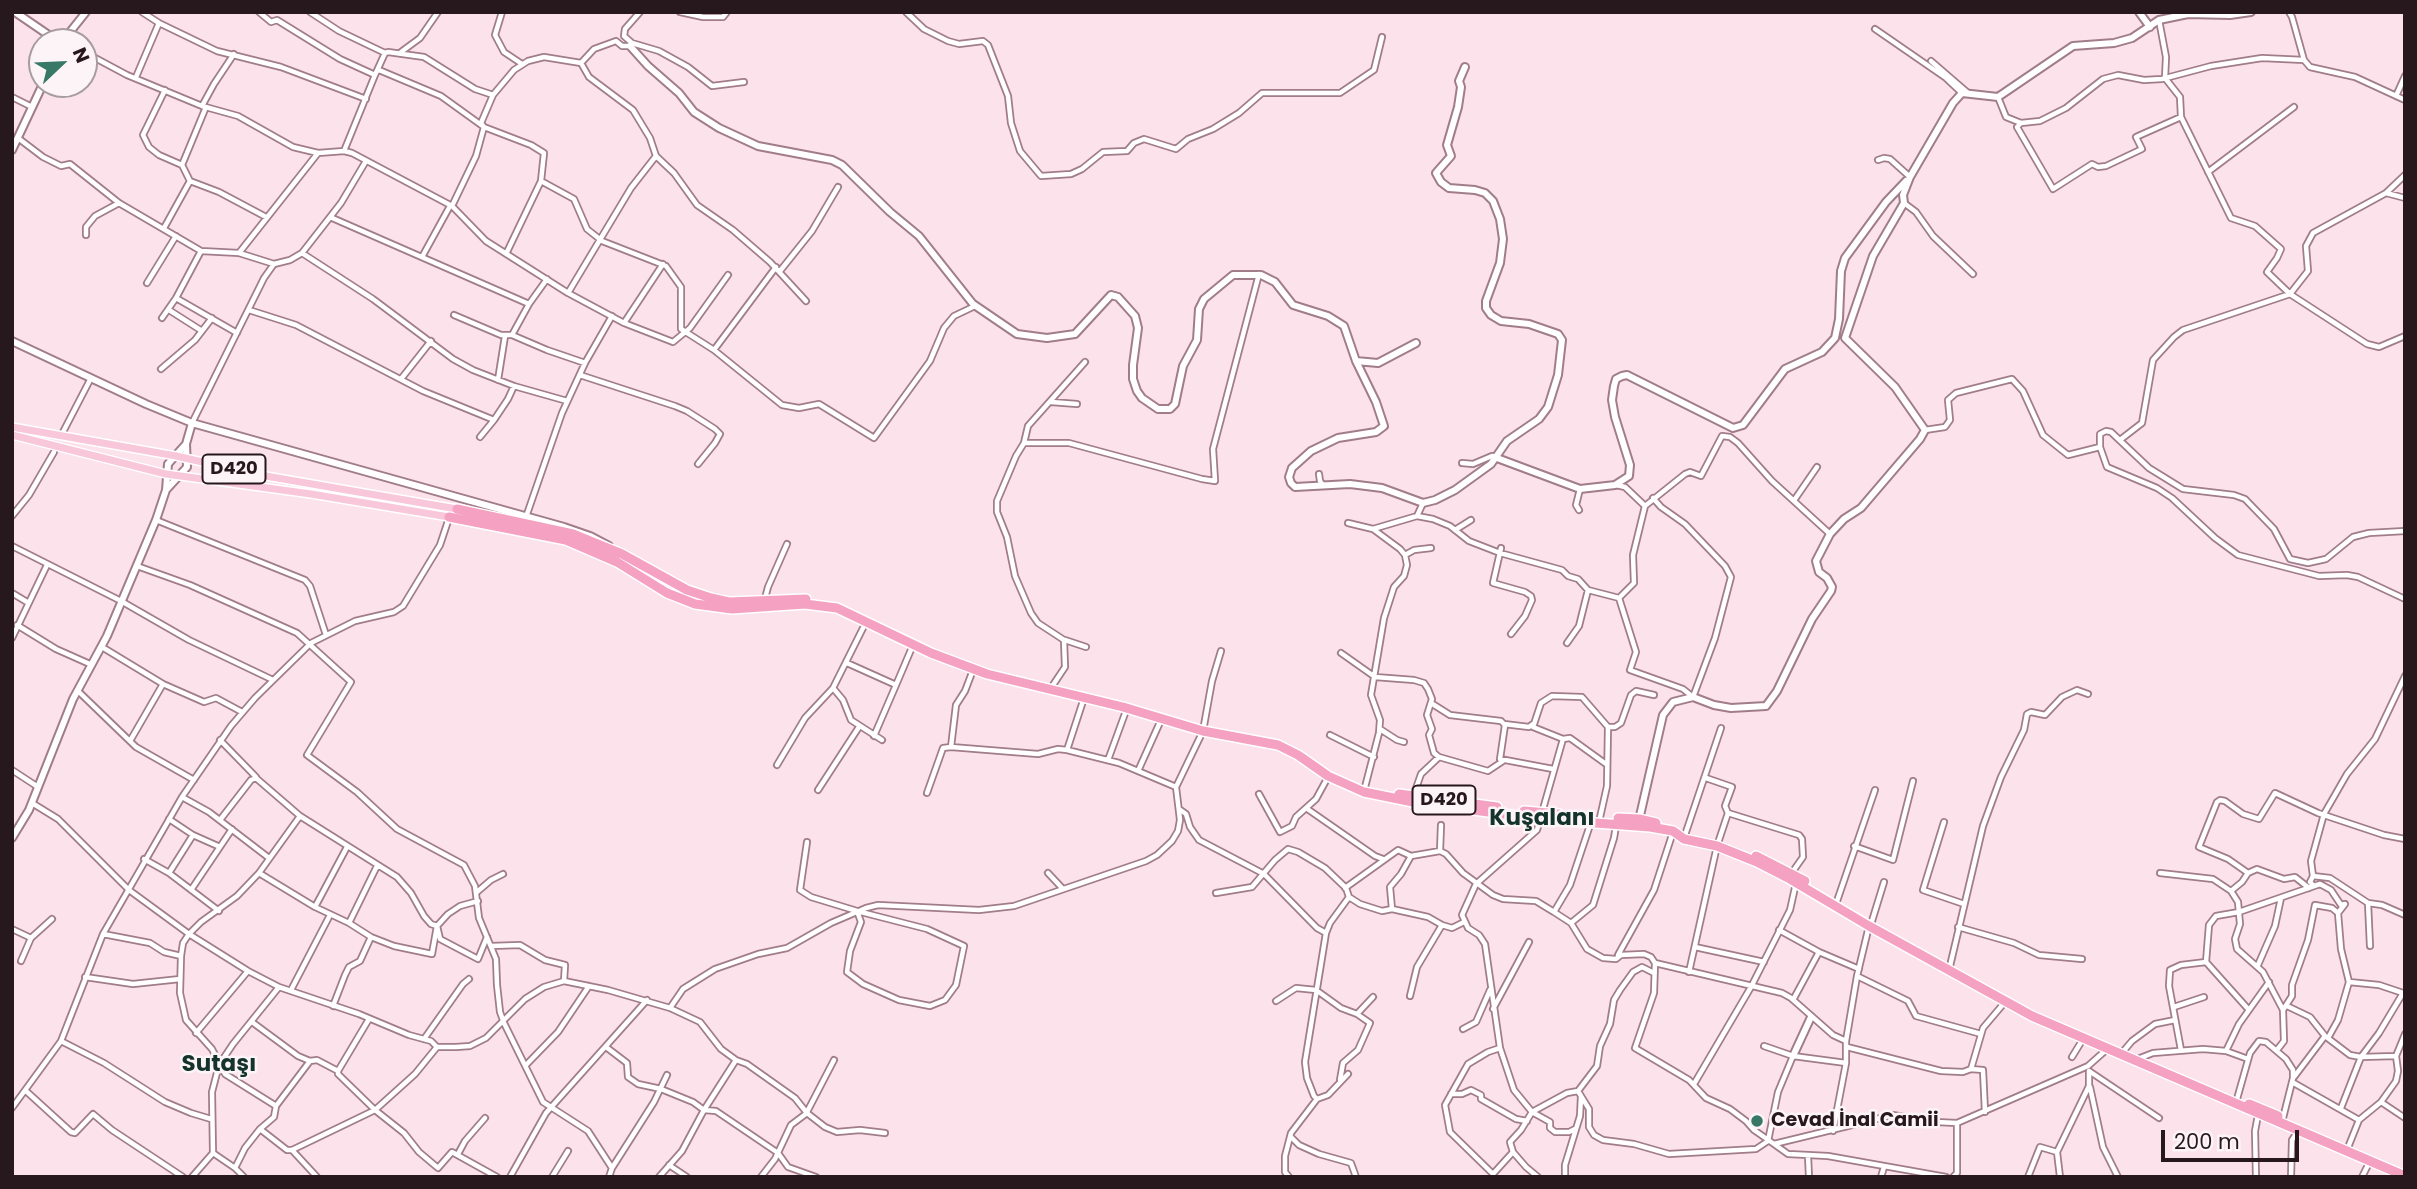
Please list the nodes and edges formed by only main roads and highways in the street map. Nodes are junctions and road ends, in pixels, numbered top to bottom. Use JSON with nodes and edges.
{"nodes":[{"id":1,"x":12,"y":426,"type":"edge"},
{"id":2,"x":12,"y":435,"type":"edge"},
{"id":3,"x":457,"y":509,"type":"joint"},
{"id":4,"x":449,"y":517,"type":"joint"},
{"id":5,"x":1204,"y":728,"type":"junction"},
{"id":6,"x":1365,"y":790,"type":"junction"},
{"id":7,"x":1596,"y":820,"type":"junction"},
{"id":8,"x":1638,"y":822,"type":"junction"},
{"id":9,"x":1684,"y":836,"type":"junction"},
{"id":10,"x":1947,"y":967,"type":"junction"},
{"id":11,"x":2123,"y":1051,"type":"junction"},
{"id":12,"x":2137,"y":1059,"type":"junction"},
{"id":13,"x":2348,"y":1148,"type":"junction"},
{"id":14,"x":2405,"y":1171,"type":"edge"},
{"id":15,"x":2405,"y":1176,"type":"edge"}],
"edges":[{"from":1,"to":3,"type":"main road","number":"D420"},
{"from":2,"to":4,"type":"main road"},
{"from":3,"to":5,"type":"highway","number":"D420"},
{"from":4,"to":5,"type":"highway","number":"D420"},
{"from":5,"to":6,"type":"highway","number":"D420"},
{"from":5,"to":6,"type":"highway","number":"D420"},
{"from":6,"to":7,"type":"highway","number":"D420"},
{"from":7,"to":8,"type":"highway","number":"D420"},
{"from":7,"to":8,"type":"highway","number":"D420"},
{"from":8,"to":9,"type":"highway","number":"D420"},
{"from":8,"to":9,"type":"highway","number":"D420"},
{"from":9,"to":10,"type":"highway","number":"D420"},
{"from":10,"to":11,"type":"highway","number":"D420"},
{"from":10,"to":11,"type":"highway","number":"D420"},
{"from":11,"to":12,"type":"highway","number":"D420"},
{"from":12,"to":13,"type":"highway","number":"D420"},
{"from":12,"to":13,"type":"highway","number":"D420"},
{"from":13,"to":14,"type":"highway","number":"D420"},
{"from":13,"to":15,"type":"highway","number":"D420"}]}
